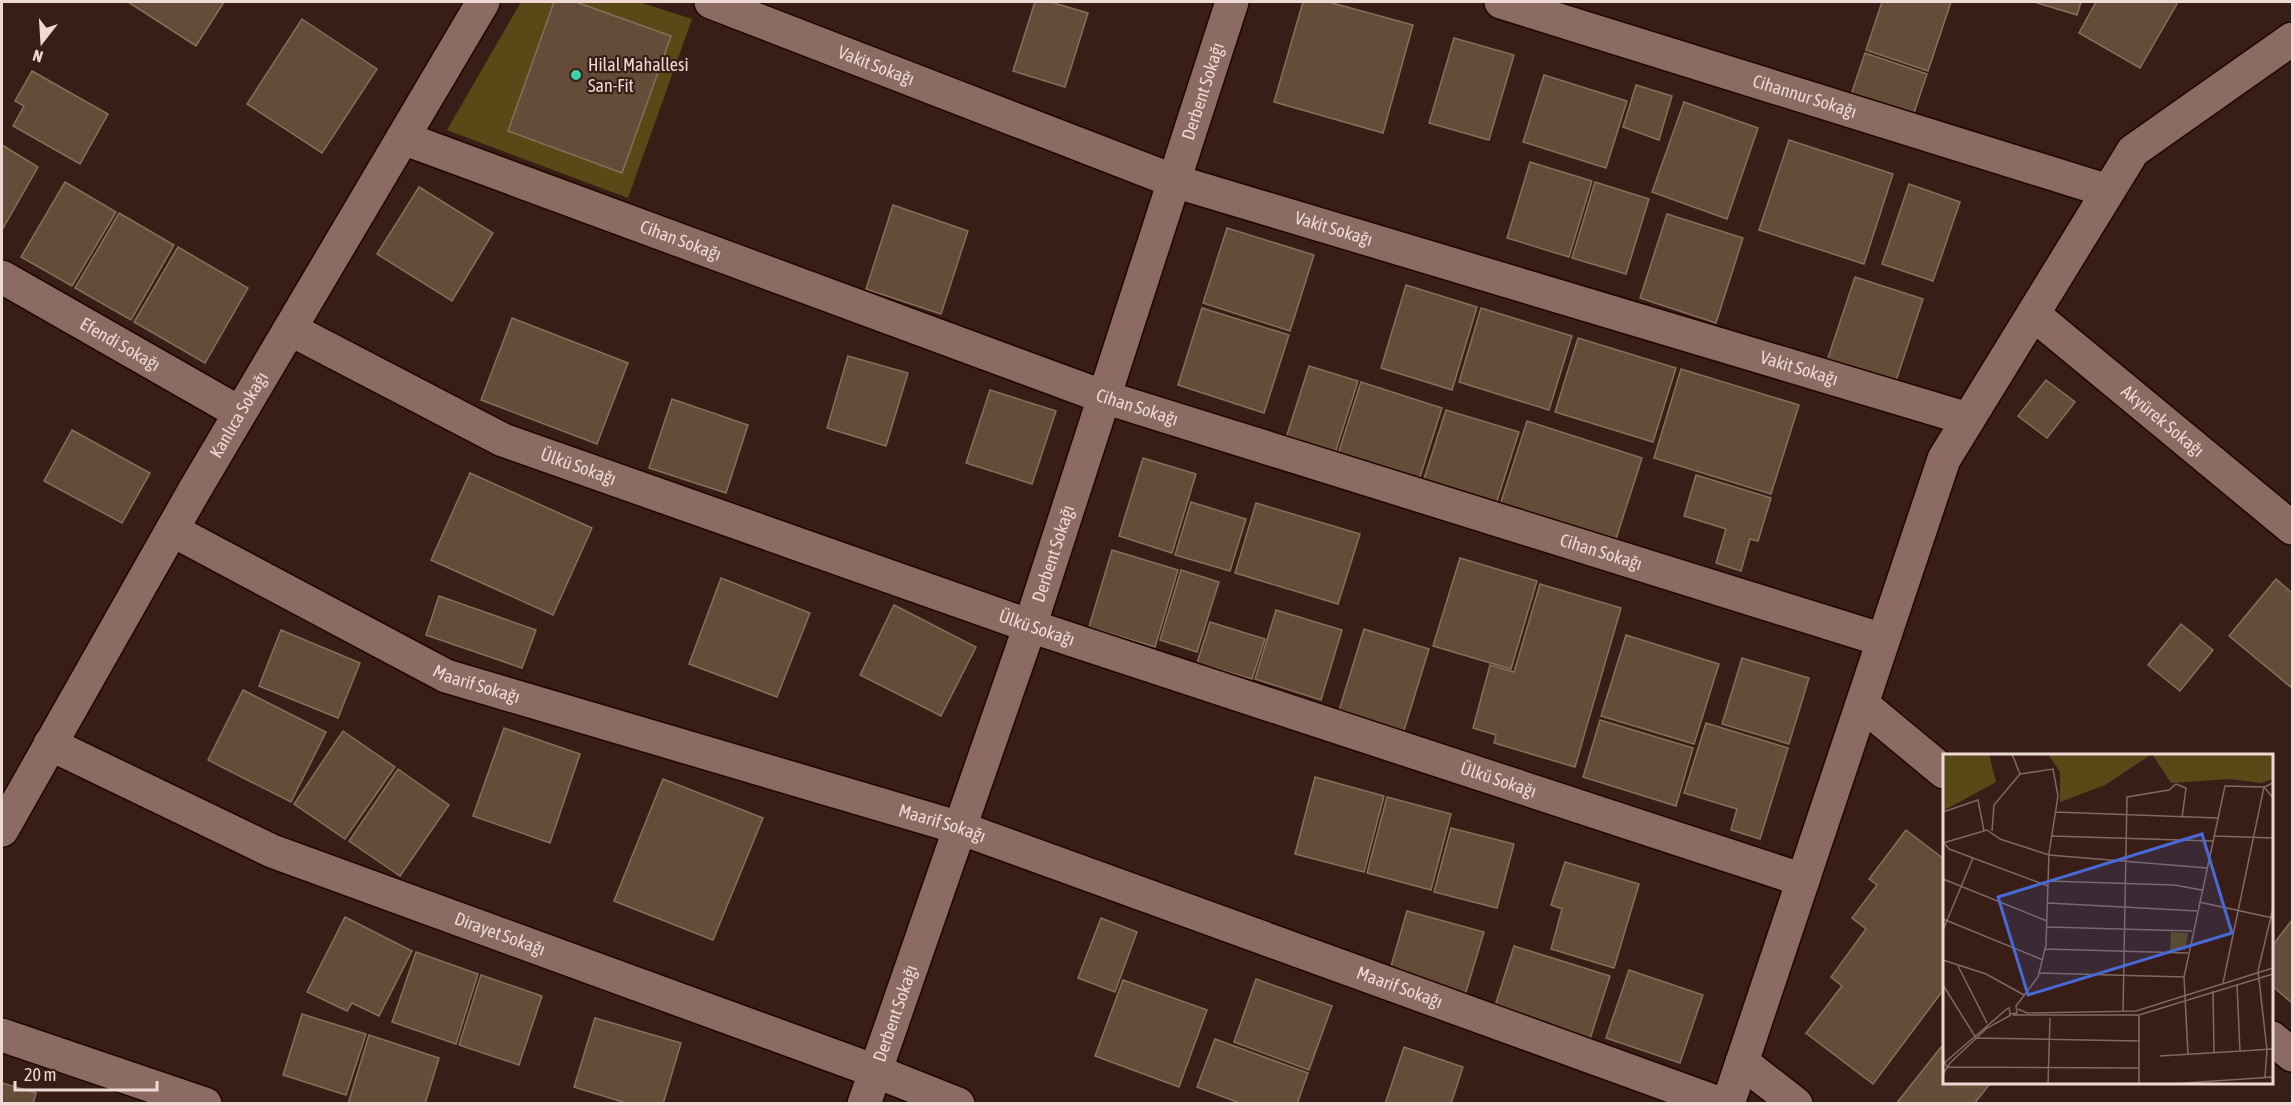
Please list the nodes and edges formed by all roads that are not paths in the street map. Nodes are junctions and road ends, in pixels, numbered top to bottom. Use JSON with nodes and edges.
{"nodes":[{"id":1,"x":483,"y":2,"type":"edge"},
{"id":2,"x":711,"y":2,"type":"edge"},
{"id":3,"x":1233,"y":2,"type":"edge"},
{"id":4,"x":1501,"y":2,"type":"edge"},
{"id":5,"x":2292,"y":39,"type":"edge"},
{"id":6,"x":403,"y":138,"type":"junction"},
{"id":7,"x":1174,"y":181,"type":"junction"},
{"id":8,"x":2108,"y":191,"type":"junction"},
{"id":9,"x":2,"y":278,"type":"edge"},
{"id":10,"x":2033,"y":314,"type":"junction"},
{"id":11,"x":290,"y":329,"type":"junction"},
{"id":12,"x":1104,"y":397,"type":"junction"},
{"id":13,"x":240,"y":413,"type":"junction"},
{"id":14,"x":1968,"y":419,"type":"junction"},
{"id":15,"x":2292,"y":528,"type":"edge"},
{"id":16,"x":172,"y":531,"type":"junction"},
{"id":17,"x":1030,"y":626,"type":"junction"},
{"id":18,"x":1883,"y":640,"type":"junction"},
{"id":19,"x":1862,"y":704,"type":"junction"},
{"id":20,"x":50,"y":744,"type":"junction"},
{"id":21,"x":1943,"y":771,"type":"edge"},
{"id":22,"x":960,"y":828,"type":"junction"},
{"id":23,"x":2,"y":830,"type":"edge"},
{"id":24,"x":1803,"y":880,"type":"junction"},
{"id":25,"x":2,"y":1035,"type":"edge"},
{"id":26,"x":2273,"y":1040,"type":"edge"},
{"id":27,"x":2292,"y":1055,"type":"edge"},
{"id":28,"x":1742,"y":1062,"type":"junction"},
{"id":29,"x":875,"y":1071,"type":"junction"},
{"id":30,"x":205,"y":1104,"type":"edge"},
{"id":31,"x":864,"y":1104,"type":"edge"},
{"id":32,"x":958,"y":1104,"type":"edge"},
{"id":33,"x":1721,"y":1104,"type":"edge"},
{"id":34,"x":1728,"y":1104,"type":"edge"},
{"id":35,"x":1796,"y":1104,"type":"edge"}],
"edges":[{"from":1,"to":6,"type":"street","name":"Kanlıca Sokağı"},
{"from":2,"to":7,"type":"street","name":"Vakit Sokağı"},
{"from":3,"to":7,"type":"street","name":"Derbent Sokağı"},
{"from":4,"to":8,"type":"street","name":"Cihannur Sokağı"},
{"from":5,"to":8,"type":"street"},
{"from":6,"to":11,"type":"street","name":"Kanlıca Sokağı"},
{"from":6,"to":12,"type":"street","name":"Cihan Sokağı"},
{"from":7,"to":12,"type":"street","name":"Derbent Sokağı"},
{"from":7,"to":14,"type":"street","name":"Vakit Sokağı"},
{"from":8,"to":10,"type":"street"},
{"from":9,"to":13,"type":"street","name":"Efendi Sokağı"},
{"from":10,"to":14,"type":"street"},
{"from":10,"to":15,"type":"street","name":"Akyürek Sokağı"},
{"from":11,"to":13,"type":"street","name":"Kanlıca Sokağı"},
{"from":11,"to":17,"type":"street","name":"Ülkü Sokağı"},
{"from":12,"to":17,"type":"street","name":"Derbent Sokağı"},
{"from":12,"to":18,"type":"street","name":"Cihan Sokağı"},
{"from":13,"to":16,"type":"street","name":"Kanlıca Sokağı"},
{"from":14,"to":18,"type":"street"},
{"from":16,"to":20,"type":"street","name":"Kanlıca Sokağı"},
{"from":16,"to":22,"type":"street","name":"Maarif Sokağı"},
{"from":17,"to":22,"type":"street","name":"Derbent Sokağı"},
{"from":17,"to":24,"type":"street","name":"Ülkü Sokağı"},
{"from":18,"to":19,"type":"street"},
{"from":19,"to":21,"type":"street"},
{"from":19,"to":24,"type":"street"},
{"from":20,"to":23,"type":"street","name":"Kanlıca Sokağı"},
{"from":20,"to":29,"type":"street","name":"Dirayet Sokağı"},
{"from":22,"to":29,"type":"street","name":"Derbent Sokağı"},
{"from":22,"to":33,"type":"street","name":"Maarif Sokağı"},
{"from":24,"to":28,"type":"street"},
{"from":25,"to":30,"type":"street"},
{"from":26,"to":27,"type":"street"},
{"from":28,"to":34,"type":"street"},
{"from":28,"to":35,"type":"street"},
{"from":29,"to":31,"type":"street","name":"Derbent Sokağı"},
{"from":29,"to":32,"type":"street","name":"Dirayet Sokağı"}]}
